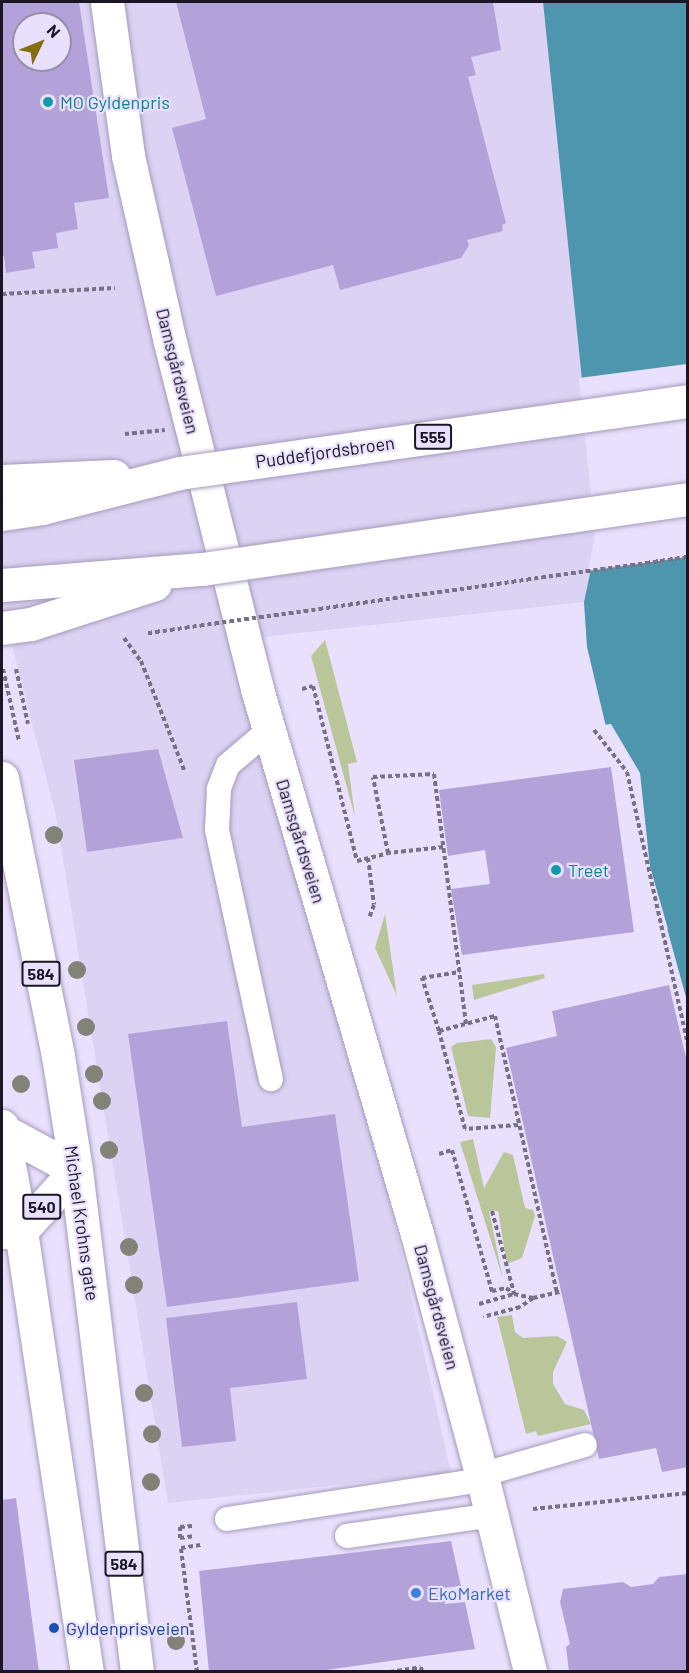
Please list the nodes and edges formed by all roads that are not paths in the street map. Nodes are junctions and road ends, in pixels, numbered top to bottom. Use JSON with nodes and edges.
{"nodes":[{"id":1,"x":107,"y":2,"type":"edge"},
{"id":2,"x":687,"y":401,"type":"edge"},
{"id":3,"x":178,"y":473,"type":"junction"},
{"id":4,"x":2,"y":481,"type":"edge"},
{"id":5,"x":687,"y":499,"type":"edge"},
{"id":6,"x":2,"y":514,"type":"edge"},
{"id":7,"x":202,"y":569,"type":"junction"},
{"id":8,"x":2,"y":585,"type":"edge"},
{"id":9,"x":2,"y":628,"type":"edge"},
{"id":10,"x":268,"y":731,"type":"junction"},
{"id":11,"x":2,"y":778,"type":"edge"},
{"id":12,"x":271,"y":1079,"type":"dead end"},
{"id":13,"x":2,"y":1129,"type":"edge"},
{"id":14,"x":76,"y":1170,"type":"junction"},
{"id":15,"x":11,"y":1232,"type":"edge"},
{"id":16,"x":585,"y":1445,"type":"dead end"},
{"id":17,"x":482,"y":1477,"type":"junction"},
{"id":18,"x":492,"y":1515,"type":"junction"},
{"id":19,"x":228,"y":1519,"type":"dead end"},
{"id":20,"x":347,"y":1536,"type":"dead end"},
{"id":21,"x":87,"y":1671,"type":"edge"},
{"id":22,"x":136,"y":1671,"type":"edge"},
{"id":23,"x":530,"y":1671,"type":"edge"}],
"edges":[{"from":1,"to":10,"type":"main road","name":"Damsgårdsveien"},
{"from":2,"to":3,"type":"main road","name":"Puddefjordsbroen","number":"555","bridge":true},
{"from":3,"to":4,"type":"main road","number":"555","bridge":true},
{"from":3,"to":6,"type":"main road","name":"Puddefjordsbroen","number":"555","bridge":true},
{"from":5,"to":7,"type":"main road","bridge":true},
{"from":7,"to":8,"type":"main road","bridge":true},
{"from":7,"to":9,"type":"main road","bridge":true},
{"from":10,"to":12,"type":"lane"},
{"from":10,"to":17,"type":"main road","name":"Damsgårdsveien"},
{"from":11,"to":14,"type":"main road","name":"Michael Krohns gate","number":"584"},
{"from":13,"to":14,"type":"main road"},
{"from":13,"to":15,"type":"main road"},
{"from":14,"to":15,"type":"main road","number":"540"},
{"from":14,"to":22,"type":"main road","name":"Michael Krohns gate","number":"584"},
{"from":15,"to":21,"type":"main road"},
{"from":16,"to":17,"type":"lane"},
{"from":17,"to":18,"type":"main road","name":"Damsgårdsveien"},
{"from":17,"to":19,"type":"lane"},
{"from":18,"to":20,"type":"lane"},
{"from":18,"to":23,"type":"main road","name":"Damsgårdsveien"}]}
